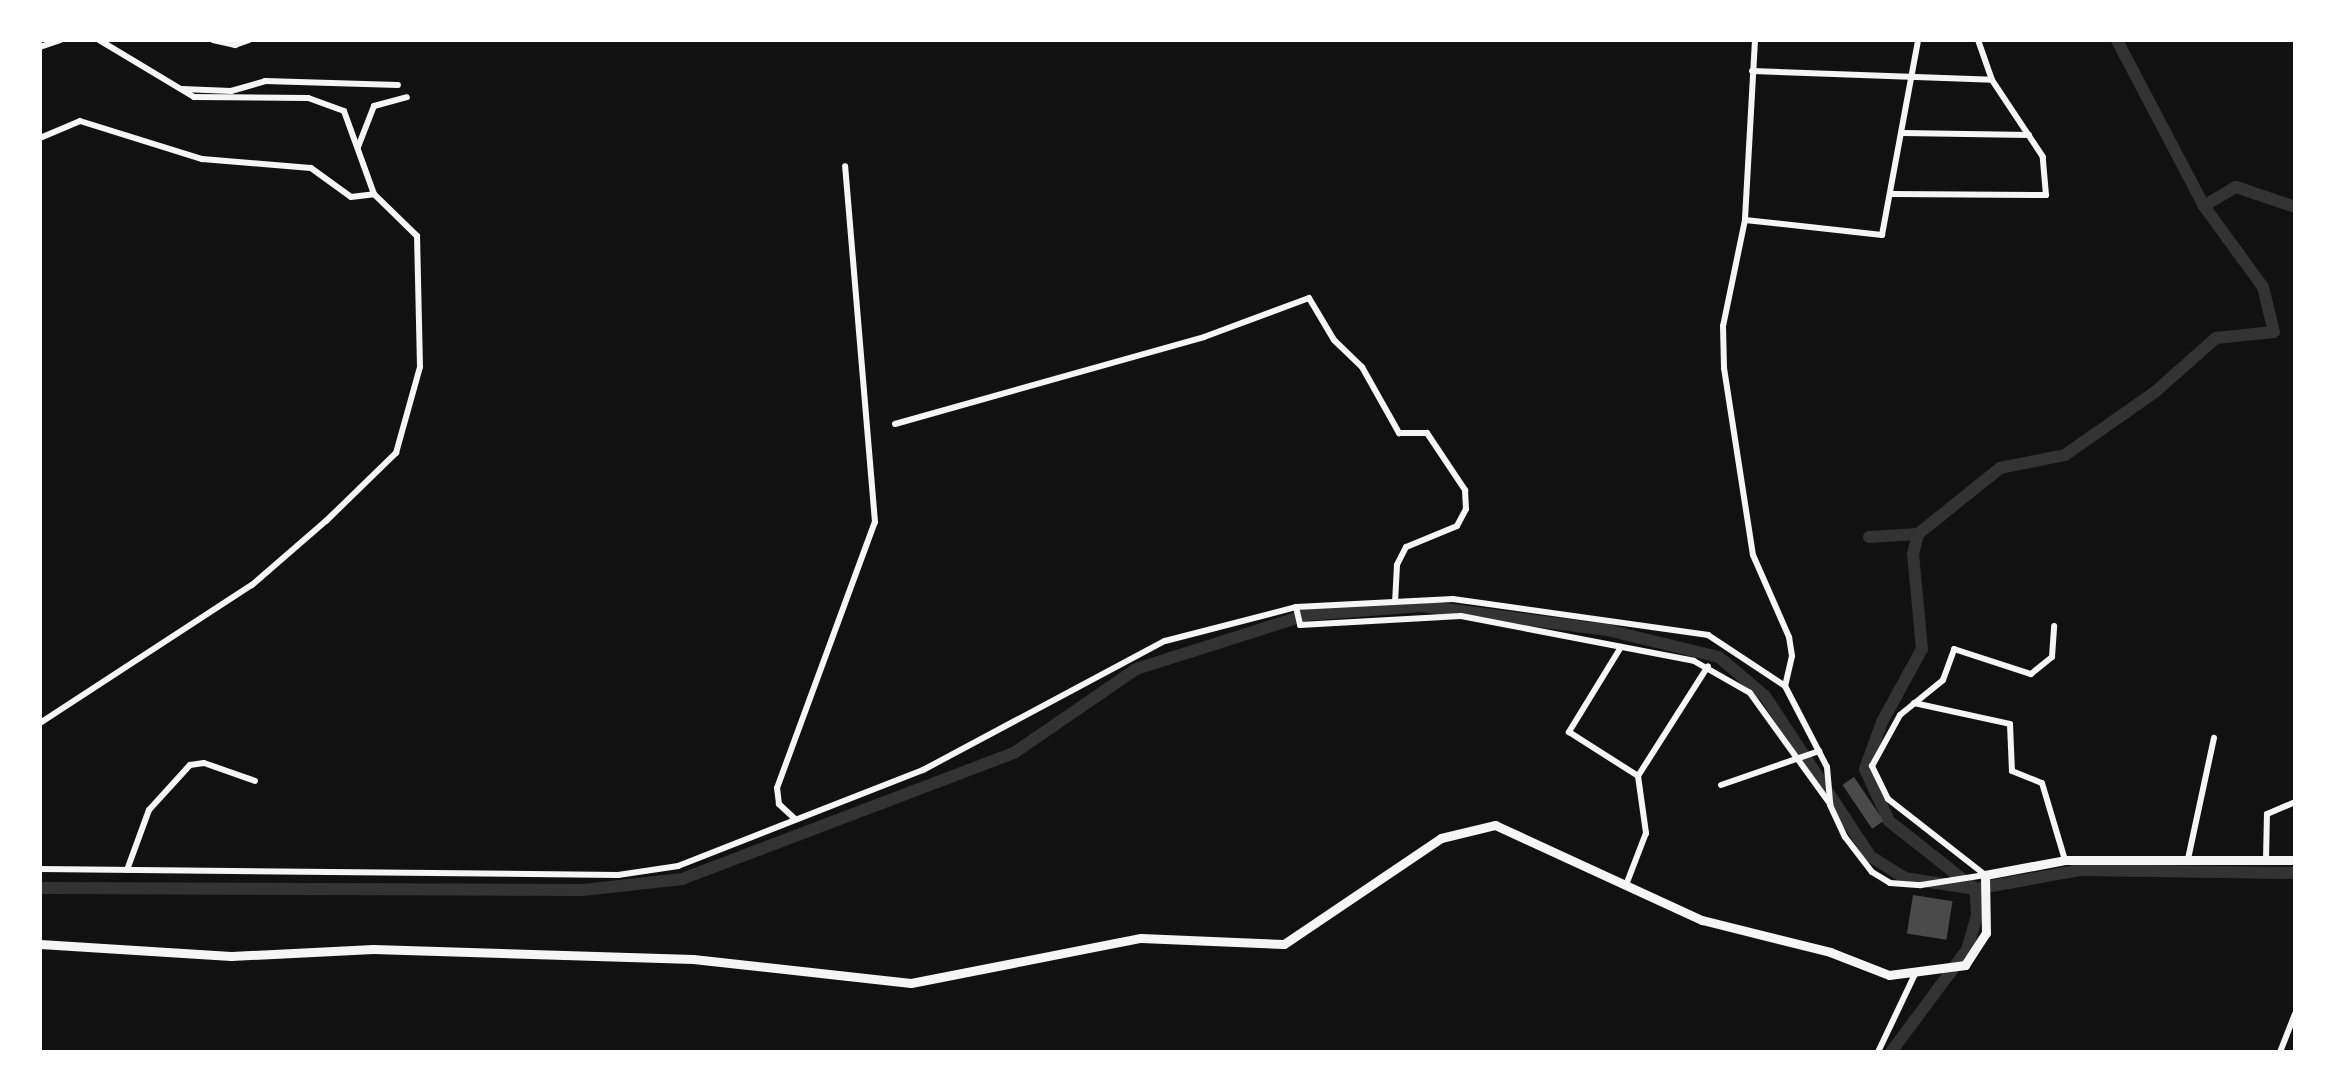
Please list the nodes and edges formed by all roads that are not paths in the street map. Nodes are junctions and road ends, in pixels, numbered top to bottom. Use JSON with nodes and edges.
{"nodes":[{"id":1,"x":60,"y":40,"type":"edge"},
{"id":2,"x":99,"y":40,"type":"edge"},
{"id":3,"x":213,"y":40,"type":"edge"},
{"id":4,"x":249,"y":40,"type":"edge"},
{"id":5,"x":1755,"y":40,"type":"edge"},
{"id":6,"x":1918,"y":40,"type":"edge"},
{"id":7,"x":1978,"y":40,"type":"edge"},
{"id":8,"x":40,"y":47,"type":"edge"},
{"id":9,"x":1752,"y":72,"type":"junction"},
{"id":10,"x":1913,"y":77,"type":"junction"},
{"id":11,"x":1992,"y":80,"type":"junction"},
{"id":12,"x":398,"y":85,"type":"dead end"},
{"id":13,"x":169,"y":87,"type":"junction"},
{"id":14,"x":406,"y":97,"type":"dead end"},
{"id":15,"x":1904,"y":133,"type":"junction"},
{"id":16,"x":2030,"y":135,"type":"junction"},
{"id":17,"x":40,"y":138,"type":"edge"},
{"id":18,"x":357,"y":149,"type":"junction"},
{"id":19,"x":845,"y":166,"type":"dead end"},
{"id":20,"x":374,"y":194,"type":"junction"},
{"id":21,"x":1892,"y":194,"type":"junction"},
{"id":22,"x":1745,"y":220,"type":"junction"},
{"id":23,"x":895,"y":424,"type":"dead end"},
{"id":24,"x":1395,"y":601,"type":"junction"},
{"id":25,"x":1296,"y":607,"type":"junction"},
{"id":26,"x":2054,"y":626,"type":"dead end"},
{"id":27,"x":1621,"y":647,"type":"junction"},
{"id":28,"x":1708,"y":666,"type":"junction"},
{"id":29,"x":1784,"y":686,"type":"junction"},
{"id":30,"x":1913,"y":703,"type":"junction"},
{"id":31,"x":40,"y":723,"type":"edge"},
{"id":32,"x":2214,"y":738,"type":"dead end"},
{"id":33,"x":1820,"y":751,"type":"junction"},
{"id":34,"x":1798,"y":761,"type":"junction"},
{"id":35,"x":1638,"y":776,"type":"junction"},
{"id":36,"x":255,"y":781,"type":"dead end"},
{"id":37,"x":1721,"y":785,"type":"dead end"},
{"id":38,"x":2295,"y":802,"type":"edge"},
{"id":39,"x":1830,"y":805,"type":"junction"},
{"id":40,"x":795,"y":818,"type":"junction"},
{"id":41,"x":2065,"y":860,"type":"junction"},
{"id":42,"x":2266,"y":860,"type":"junction"},
{"id":43,"x":2295,"y":860,"type":"edge"},
{"id":44,"x":2188,"y":861,"type":"junction"},
{"id":45,"x":40,"y":869,"type":"edge"},
{"id":46,"x":127,"y":871,"type":"junction"},
{"id":47,"x":1982,"y":875,"type":"junction"},
{"id":48,"x":1626,"y":886,"type":"junction"},
{"id":49,"x":40,"y":944,"type":"edge"},
{"id":50,"x":1915,"y":974,"type":"junction"},
{"id":51,"x":2295,"y":1014,"type":"edge"},
{"id":52,"x":1878,"y":1052,"type":"edge"},
{"id":53,"x":2280,"y":1052,"type":"edge"}],
"edges":[{"from":1,"to":8,"type":"street"},
{"from":2,"to":13,"type":"street"},
{"from":3,"to":4,"type":"street"},
{"from":5,"to":9,"type":"street"},
{"from":6,"to":10,"type":"street"},
{"from":7,"to":11,"type":"street"},
{"from":9,"to":10,"type":"street"},
{"from":9,"to":22,"type":"street"},
{"from":10,"to":11,"type":"street"},
{"from":10,"to":15,"type":"street"},
{"from":11,"to":16,"type":"street"},
{"from":12,"to":13,"type":"street"},
{"from":13,"to":18,"type":"street"},
{"from":14,"to":18,"type":"street"},
{"from":15,"to":16,"type":"street"},
{"from":15,"to":21,"type":"street"},
{"from":16,"to":21,"type":"street"},
{"from":17,"to":20,"type":"street"},
{"from":18,"to":20,"type":"street"},
{"from":19,"to":40,"type":"street"},
{"from":20,"to":31,"type":"street"},
{"from":21,"to":22,"type":"street"},
{"from":22,"to":29,"type":"street"},
{"from":23,"to":24,"type":"street"},
{"from":24,"to":25,"type":"street"},
{"from":24,"to":29,"type":"street"},
{"from":25,"to":27,"type":"street"},
{"from":25,"to":40,"type":"street"},
{"from":26,"to":30,"type":"street"},
{"from":27,"to":28,"type":"street"},
{"from":27,"to":35,"type":"street"},
{"from":28,"to":34,"type":"street"},
{"from":28,"to":35,"type":"street"},
{"from":29,"to":33,"type":"street"},
{"from":30,"to":41,"type":"street"},
{"from":30,"to":47,"type":"street"},
{"from":32,"to":44,"type":"street"},
{"from":33,"to":34,"type":"street"},
{"from":33,"to":39,"type":"street"},
{"from":34,"to":37,"type":"street"},
{"from":34,"to":39,"type":"street"},
{"from":35,"to":48,"type":"street"},
{"from":36,"to":46,"type":"street"},
{"from":38,"to":42,"type":"street"},
{"from":39,"to":47,"type":"street"},
{"from":40,"to":46,"type":"street"},
{"from":41,"to":44,"type":"street"},
{"from":41,"to":47,"type":"street"},
{"from":42,"to":43,"type":"street"},
{"from":42,"to":44,"type":"street"},
{"from":45,"to":46,"type":"street"},
{"from":47,"to":50,"type":"street"},
{"from":48,"to":49,"type":"street"},
{"from":48,"to":50,"type":"street"},
{"from":50,"to":52,"type":"street"},
{"from":51,"to":53,"type":"street"}]}
